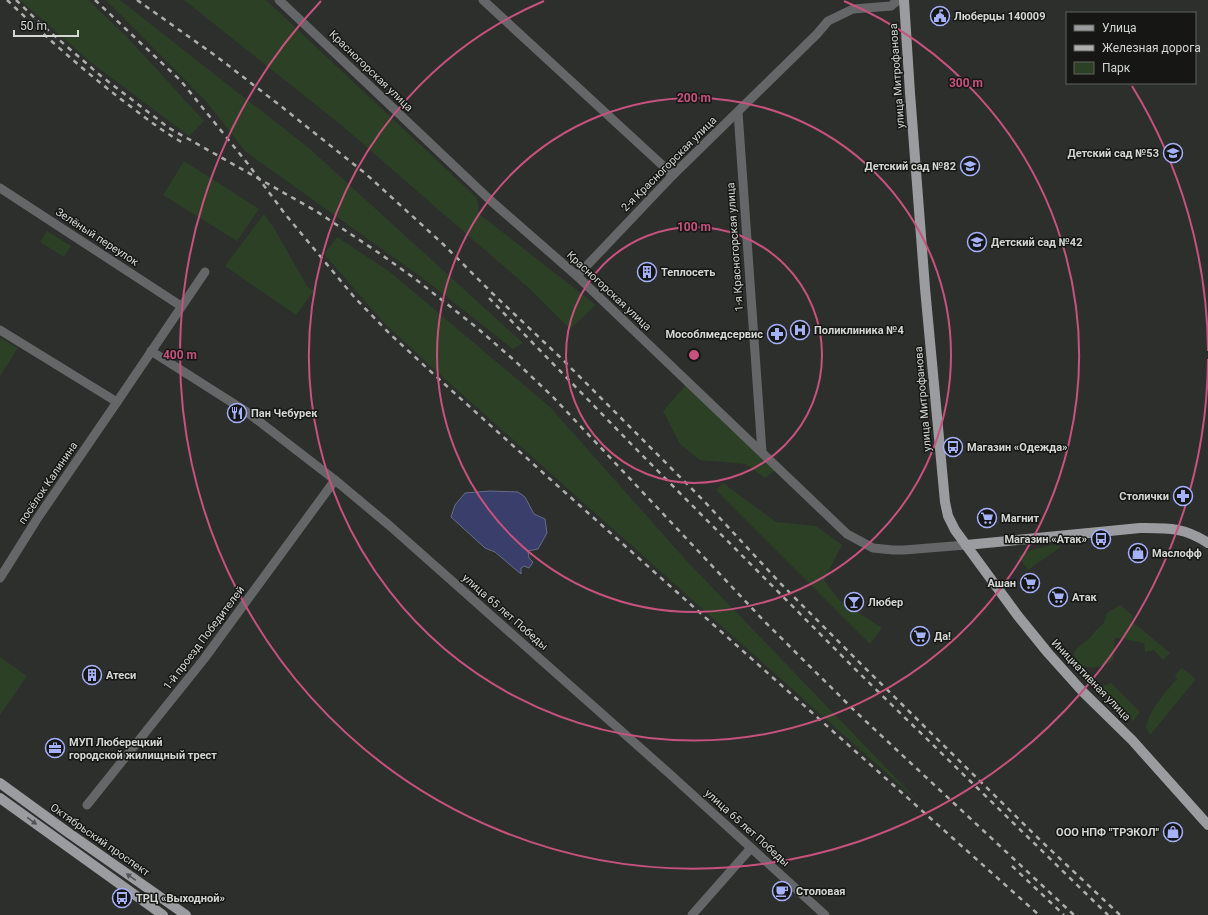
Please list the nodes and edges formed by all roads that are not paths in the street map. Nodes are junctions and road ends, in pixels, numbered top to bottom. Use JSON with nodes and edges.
{"nodes":[{"id":1,"x":279,"y":0,"type":"edge"},
{"id":2,"x":483,"y":0,"type":"edge"},
{"id":3,"x":898,"y":0,"type":"edge"},
{"id":4,"x":904,"y":0,"type":"edge"},
{"id":5,"x":738,"y":112,"type":"junction"},
{"id":6,"x":674,"y":175,"type":"junction"},
{"id":7,"x":0,"y":188,"type":"edge"},
{"id":8,"x":205,"y":272,"type":"dead end"},
{"id":9,"x":577,"y":276,"type":"junction"},
{"id":10,"x":181,"y":306,"type":"junction"},
{"id":11,"x":0,"y":330,"type":"edge"},
{"id":12,"x":151,"y":351,"type":"junction"},
{"id":13,"x":118,"y":402,"type":"junction"},
{"id":14,"x":762,"y":452,"type":"junction"},
{"id":15,"x":334,"y":480,"type":"junction"},
{"id":16,"x":1208,"y":543,"type":"edge"},
{"id":17,"x":966,"y":545,"type":"junction"},
{"id":18,"x":0,"y":578,"type":"edge"},
{"id":19,"x":0,"y":783,"type":"edge"},
{"id":20,"x":0,"y":798,"type":"edge"},
{"id":21,"x":87,"y":806,"type":"dead end"},
{"id":22,"x":1208,"y":825,"type":"edge"},
{"id":23,"x":752,"y":848,"type":"junction"},
{"id":24,"x":163,"y":915,"type":"edge"},
{"id":25,"x":186,"y":915,"type":"edge"},
{"id":26,"x":692,"y":915,"type":"edge"},
{"id":27,"x":825,"y":915,"type":"edge"}],
"edges":[{"from":1,"to":9,"type":"street","name":"Красногорская улица"},
{"from":2,"to":6,"type":"street"},
{"from":3,"to":5,"type":"street","name":"2-я Красногорская улица"},
{"from":4,"to":17,"type":"main road","name":"улица Митрофанова"},
{"from":5,"to":6,"type":"street","name":"2-я Красногорская улица"},
{"from":5,"to":14,"type":"street","name":"1-я Красногорская улица"},
{"from":6,"to":9,"type":"street","name":"2-я Красногорская улица"},
{"from":7,"to":10,"type":"street","name":"Зелёный переулок"},
{"from":8,"to":10,"type":"street","name":"посёлок Калинина"},
{"from":9,"to":14,"type":"street","name":"Красногорская улица"},
{"from":10,"to":12,"type":"street","name":"посёлок Калинина"},
{"from":11,"to":13,"type":"street"},
{"from":12,"to":13,"type":"street","name":"посёлок Калинина"},
{"from":12,"to":15,"type":"street","name":"улица 65 лет Победы"},
{"from":13,"to":18,"type":"street","name":"посёлок Калинина"},
{"from":14,"to":17,"type":"street","name":"Красногорская улица"},
{"from":15,"to":21,"type":"street","name":"1-й проезд Победителей"},
{"from":15,"to":23,"type":"street","name":"улица 65 лет Победы"},
{"from":16,"to":17,"type":"main road"},
{"from":17,"to":22,"type":"main road","name":"Инициативная улица"},
{"from":25,"to":19,"type":"main road","name":"Октябрьский проспект","one_way":true},
{"from":20,"to":24,"type":"main road","one_way":true},
{"from":23,"to":26,"type":"street"},
{"from":23,"to":27,"type":"street","name":"улица 65 лет Победы"}]}
